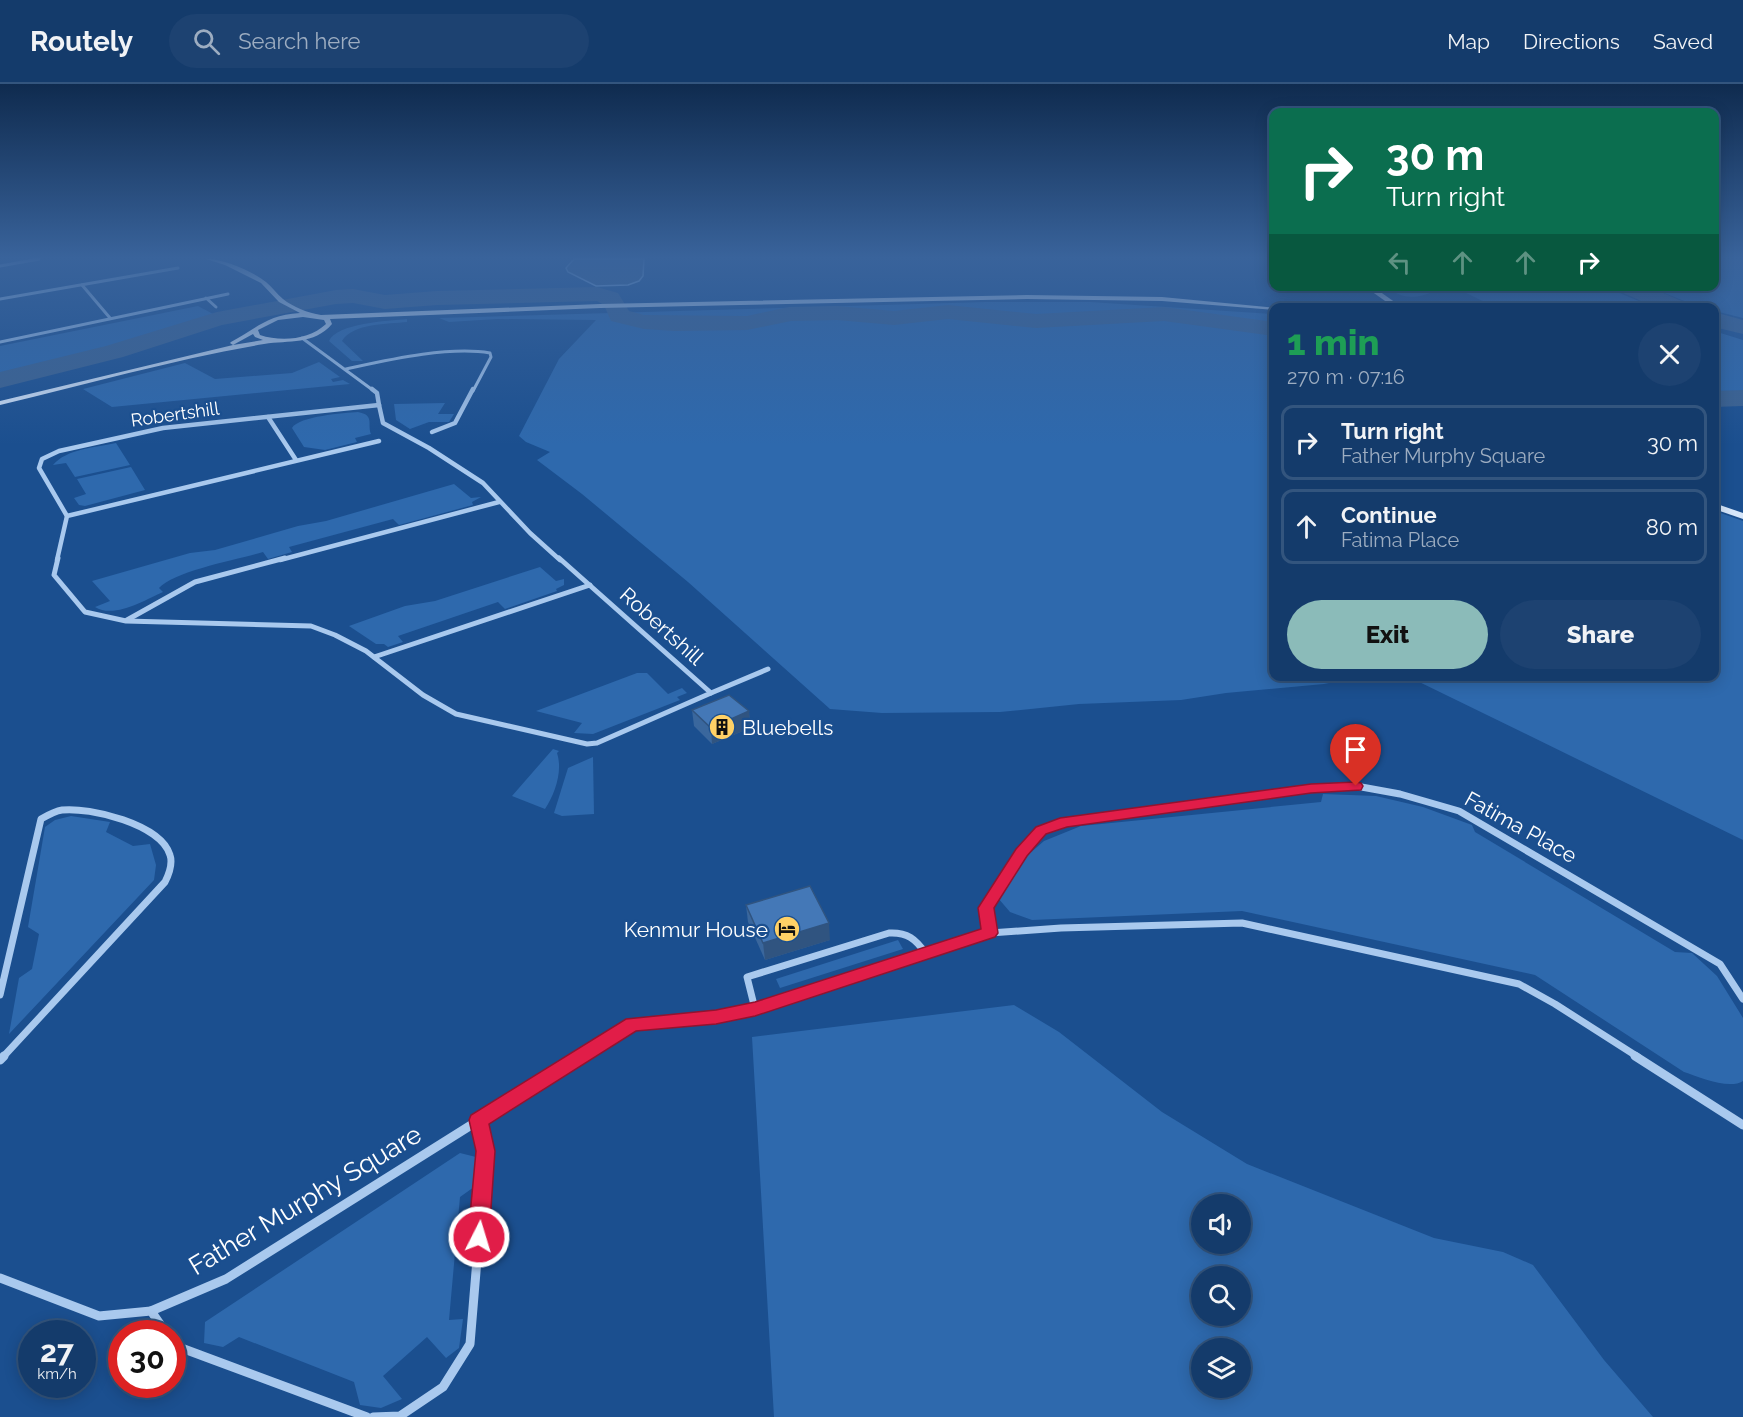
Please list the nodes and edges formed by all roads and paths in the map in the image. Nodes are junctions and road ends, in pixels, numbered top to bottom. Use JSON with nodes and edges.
{"nodes":[{"id":1,"x":95,"y":321,"type":"edge"},
{"id":2,"x":270,"y":321,"type":"edge"},
{"id":3,"x":328,"y":321,"type":"edge"},
{"id":4,"x":358,"y":321,"type":"edge"},
{"id":5,"x":267,"y":322,"type":"joint"},
{"id":6,"x":344,"y":325,"type":"dead end"},
{"id":7,"x":334,"y":328,"type":"dead end"},
{"id":8,"x":324,"y":330,"type":"junction"},
{"id":9,"x":255,"y":331,"type":"junction"},
{"id":10,"x":302,"y":338,"type":"junction"},
{"id":11,"x":275,"y":340,"type":"junction"},
{"id":12,"x":0,"y":342,"type":"edge"},
{"id":13,"x":216,"y":350,"type":"junction"},
{"id":14,"x":346,"y":369,"type":"junction"},
{"id":15,"x":0,"y":403,"type":"edge"},
{"id":16,"x":380,"y":405,"type":"junction"},
{"id":17,"x":268,"y":417,"type":"junction"},
{"id":18,"x":432,"y":432,"type":"dead end"},
{"id":19,"x":379,"y":441,"type":"dead end"},
{"id":20,"x":296,"y":460,"type":"junction"},
{"id":21,"x":499,"y":502,"type":"junction"},
{"id":22,"x":1719,"y":508,"type":"edge"},
{"id":23,"x":67,"y":516,"type":"junction"},
{"id":24,"x":1743,"y":516,"type":"edge"},
{"id":25,"x":591,"y":585,"type":"junction"},
{"id":26,"x":126,"y":621,"type":"junction"},
{"id":27,"x":374,"y":657,"type":"junction"},
{"id":28,"x":768,"y":669,"type":"dead end"},
{"id":29,"x":711,"y":693,"type":"junction"},
{"id":30,"x":990,"y":933,"type":"junction"},
{"id":31,"x":926,"y":954,"type":"junction"},
{"id":32,"x":0,"y":995,"type":"edge"},
{"id":33,"x":1743,"y":999,"type":"edge"},
{"id":34,"x":755,"y":1009,"type":"junction"},
{"id":35,"x":0,"y":1059,"type":"edge"},
{"id":36,"x":478,"y":1120,"type":"junction"},
{"id":37,"x":1743,"y":1125,"type":"edge"},
{"id":38,"x":0,"y":1278,"type":"edge"},
{"id":39,"x":151,"y":1311,"type":"junction"},
{"id":40,"x":157,"y":1320,"type":"edge"},
{"id":41,"x":186,"y":1350,"type":"edge"},
{"id":42,"x":367,"y":1417,"type":"edge"},
{"id":43,"x":373,"y":1417,"type":"edge"}],
"edges":[{"from":1,"to":12,"type":"street"},
{"from":2,"to":5,"type":"main road"},
{"from":3,"to":8,"type":"main road"},
{"from":4,"to":6,"type":"main road"},
{"from":5,"to":9,"type":"main road"},
{"from":7,"to":8,"type":"main road"},
{"from":8,"to":10,"type":"main road"},
{"from":9,"to":11,"type":"main road"},
{"from":9,"to":13,"type":"main road"},
{"from":10,"to":11,"type":"main road"},
{"from":10,"to":14,"type":"street","name":"Robertshill"},
{"from":11,"to":13,"type":"main road"},
{"from":13,"to":15,"type":"main road"},
{"from":14,"to":16,"type":"street","name":"Robertshill"},
{"from":14,"to":18,"type":"street"},
{"from":16,"to":17,"type":"street","name":"Robertshill"},
{"from":16,"to":21,"type":"street","name":"Robertshill"},
{"from":17,"to":20,"type":"street"},
{"from":17,"to":23,"type":"street","name":"Robertshill"},
{"from":19,"to":20,"type":"street"},
{"from":20,"to":23,"type":"street"},
{"from":21,"to":25,"type":"street","name":"Robertshill"},
{"from":21,"to":26,"type":"street"},
{"from":22,"to":24,"type":"main road"},
{"from":23,"to":26,"type":"street","name":"Robertshill"},
{"from":25,"to":27,"type":"street","name":"Robertshill"},
{"from":25,"to":29,"type":"street","name":"Robertshill"},
{"from":26,"to":27,"type":"street","name":"Robertshill"},
{"from":27,"to":29,"type":"street","name":"Robertshill"},
{"from":28,"to":29,"type":"street","name":"Robertshill"},
{"from":30,"to":31,"type":"street"},
{"from":30,"to":33,"type":"street","name":"Fatima Place"},
{"from":30,"to":37,"type":"street"},
{"from":31,"to":34,"type":"street","name":"Father Murphy Square"},
{"from":31,"to":34,"type":"street"},
{"from":32,"to":35,"type":"street"},
{"from":34,"to":36,"type":"street","name":"Father Murphy Square"},
{"from":36,"to":39,"type":"street","name":"Father Murphy Square"},
{"from":36,"to":43,"type":"street"},
{"from":38,"to":39,"type":"street","name":"Father Murphy Square"},
{"from":39,"to":40,"type":"street"},
{"from":41,"to":42,"type":"street"}]}
